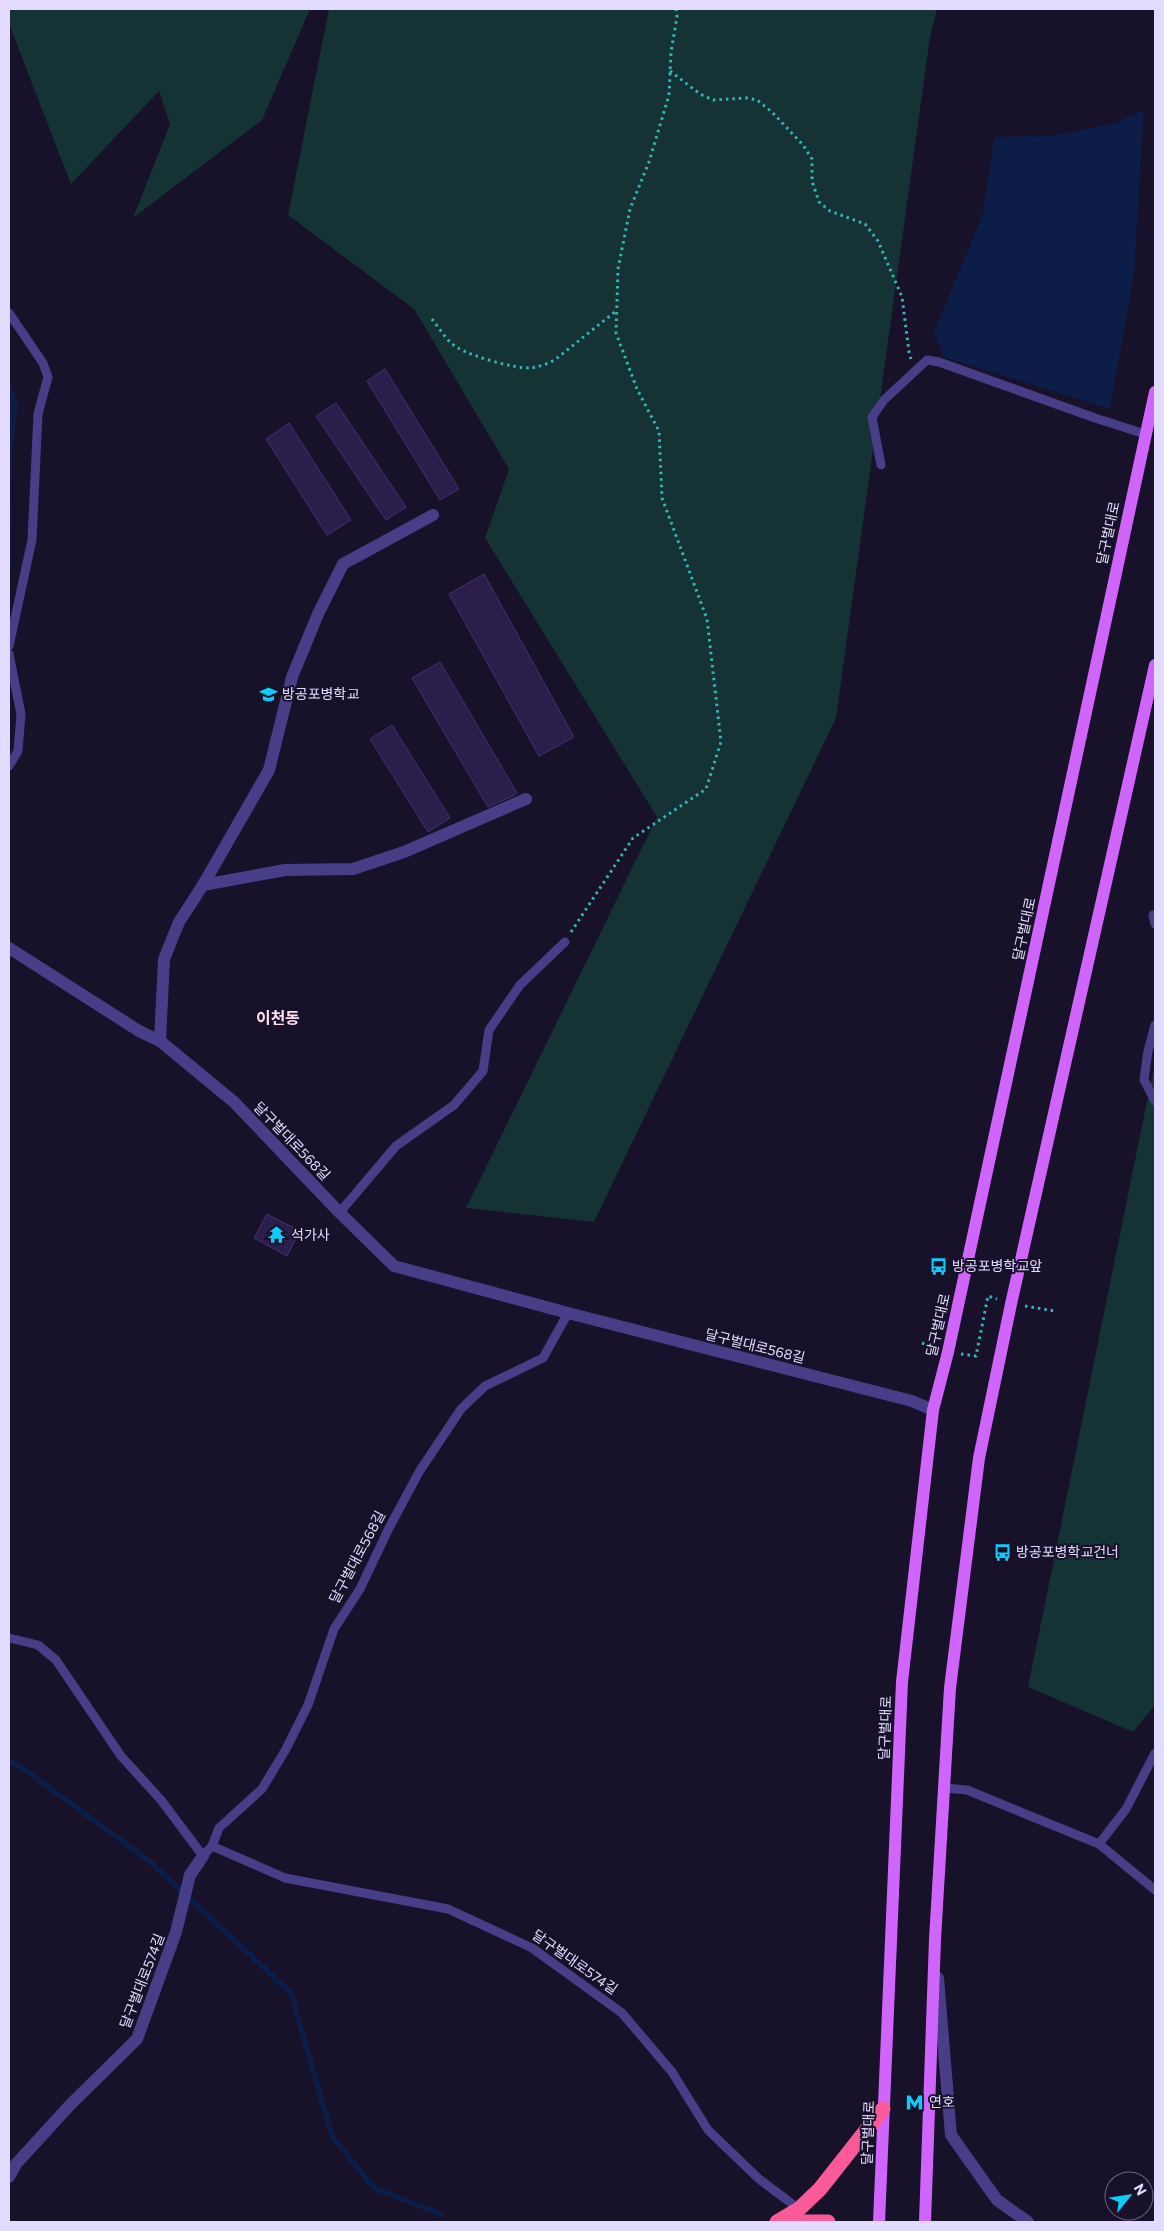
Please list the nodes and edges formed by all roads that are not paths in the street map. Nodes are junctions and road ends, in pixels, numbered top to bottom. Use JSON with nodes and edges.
{"nodes":[{"id":1,"x":9,"y":313,"type":"edge"},
{"id":2,"x":1155,"y":392,"type":"edge"},
{"id":3,"x":1145,"y":434,"type":"junction"},
{"id":4,"x":881,"y":465,"type":"dead end"},
{"id":5,"x":433,"y":515,"type":"dead end"},
{"id":6,"x":9,"y":646,"type":"edge"},
{"id":7,"x":9,"y":654,"type":"edge"},
{"id":8,"x":1155,"y":665,"type":"edge"},
{"id":9,"x":9,"y":766,"type":"edge"},
{"id":10,"x":526,"y":799,"type":"dead end"},
{"id":11,"x":203,"y":885,"type":"junction"},
{"id":12,"x":565,"y":942,"type":"road end"},
{"id":13,"x":9,"y":948,"type":"edge"},
{"id":14,"x":1155,"y":1024,"type":"edge"},
{"id":15,"x":160,"y":1041,"type":"junction"},
{"id":16,"x":1155,"y":1101,"type":"edge"},
{"id":17,"x":340,"y":1212,"type":"junction"},
{"id":18,"x":568,"y":1313,"type":"junction"},
{"id":19,"x":933,"y":1410,"type":"junction"},
{"id":20,"x":9,"y":1638,"type":"edge"},
{"id":21,"x":1155,"y":1753,"type":"edge"},
{"id":22,"x":944,"y":1788,"type":"junction"},
{"id":23,"x":1099,"y":1844,"type":"junction"},
{"id":24,"x":212,"y":1846,"type":"junction"},
{"id":25,"x":203,"y":1856,"type":"junction"},
{"id":26,"x":1155,"y":1890,"type":"edge"},
{"id":27,"x":935,"y":1938,"type":"junction"},
{"id":28,"x":883,"y":2109,"type":"junction"},
{"id":29,"x":13,"y":2161,"type":"edge"},
{"id":30,"x":9,"y":2177,"type":"edge"},
{"id":31,"x":799,"y":2209,"type":"junction"},
{"id":32,"x":777,"y":2222,"type":"edge"},
{"id":33,"x":784,"y":2222,"type":"edge"},
{"id":34,"x":828,"y":2222,"type":"edge"},
{"id":35,"x":879,"y":2222,"type":"edge"},
{"id":36,"x":925,"y":2222,"type":"edge"},
{"id":37,"x":1028,"y":2222,"type":"edge"}],
"edges":[{"from":1,"to":6,"type":"lane"},
{"from":2,"to":3,"type":"main road","name":"달구벌대로"},
{"from":3,"to":4,"type":"lane"},
{"from":3,"to":19,"type":"main road","name":"달구벌대로"},
{"from":5,"to":11,"type":"street"},
{"from":7,"to":9,"type":"lane"},
{"from":8,"to":22,"type":"main road"},
{"from":10,"to":11,"type":"street"},
{"from":11,"to":15,"type":"street"},
{"from":12,"to":17,"type":"lane"},
{"from":13,"to":15,"type":"street","name":"달구벌대로568길"},
{"from":14,"to":16,"type":"lane"},
{"from":15,"to":17,"type":"street","name":"달구벌대로568길"},
{"from":17,"to":18,"type":"street","name":"달구벌대로568길"},
{"from":18,"to":19,"type":"street","name":"달구벌대로568길"},
{"from":18,"to":24,"type":"lane","name":"달구벌대로568길"},
{"from":19,"to":28,"type":"main road","name":"달구벌대로"},
{"from":20,"to":25,"type":"lane"},
{"from":21,"to":23,"type":"lane"},
{"from":22,"to":23,"type":"lane"},
{"from":22,"to":27,"type":"main road"},
{"from":23,"to":26,"type":"lane"},
{"from":24,"to":25,"type":"lane","name":"달구벌대로574길"},
{"from":24,"to":31,"type":"lane","name":"달구벌대로574길"},
{"from":25,"to":29,"type":"street","name":"달구벌대로574길"},
{"from":27,"to":36,"type":"main road"},
{"from":27,"to":37,"type":"street"},
{"from":28,"to":31,"type":"highway"},
{"from":28,"to":35,"type":"main road","name":"달구벌대로"},
{"from":29,"to":30,"type":"street","name":"달구벌대로574길"},
{"from":31,"to":32,"type":"highway"},
{"from":33,"to":34,"type":"highway"}]}
